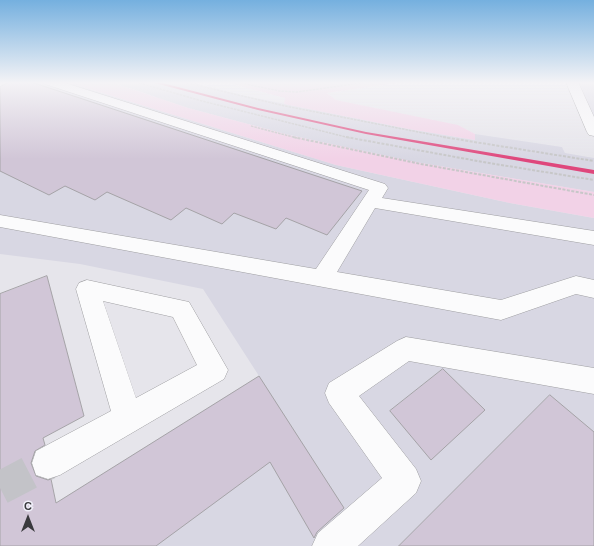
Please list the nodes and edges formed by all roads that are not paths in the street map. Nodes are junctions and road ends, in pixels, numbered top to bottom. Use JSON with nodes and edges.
{"nodes":[{"id":1,"x":128,"y":107,"type":"edge"},
{"id":2,"x":583,"y":107,"type":"edge"},
{"id":3,"x":594,"y":132,"type":"edge"},
{"id":4,"x":370,"y":202,"type":"junction"},
{"id":5,"x":0,"y":221,"type":"edge"},
{"id":6,"x":594,"y":238,"type":"edge"},
{"id":7,"x":322,"y":278,"type":"junction"},
{"id":8,"x":594,"y":289,"type":"edge"},
{"id":9,"x":594,"y":381,"type":"edge"},
{"id":10,"x":128,"y":418,"type":"junction"},
{"id":11,"x":48,"y":462,"type":"tunnel mouth"},
{"id":12,"x":331,"y":546,"type":"edge"}],
"edges":[{"from":1,"to":4,"type":"street"},
{"from":2,"to":3,"type":"street"},
{"from":4,"to":6,"type":"street"},
{"from":4,"to":7,"type":"street"},
{"from":5,"to":7,"type":"street"},
{"from":7,"to":8,"type":"street"},
{"from":9,"to":12,"type":"street"},
{"from":10,"to":10,"type":"street"},
{"from":10,"to":11,"type":"street"}]}
